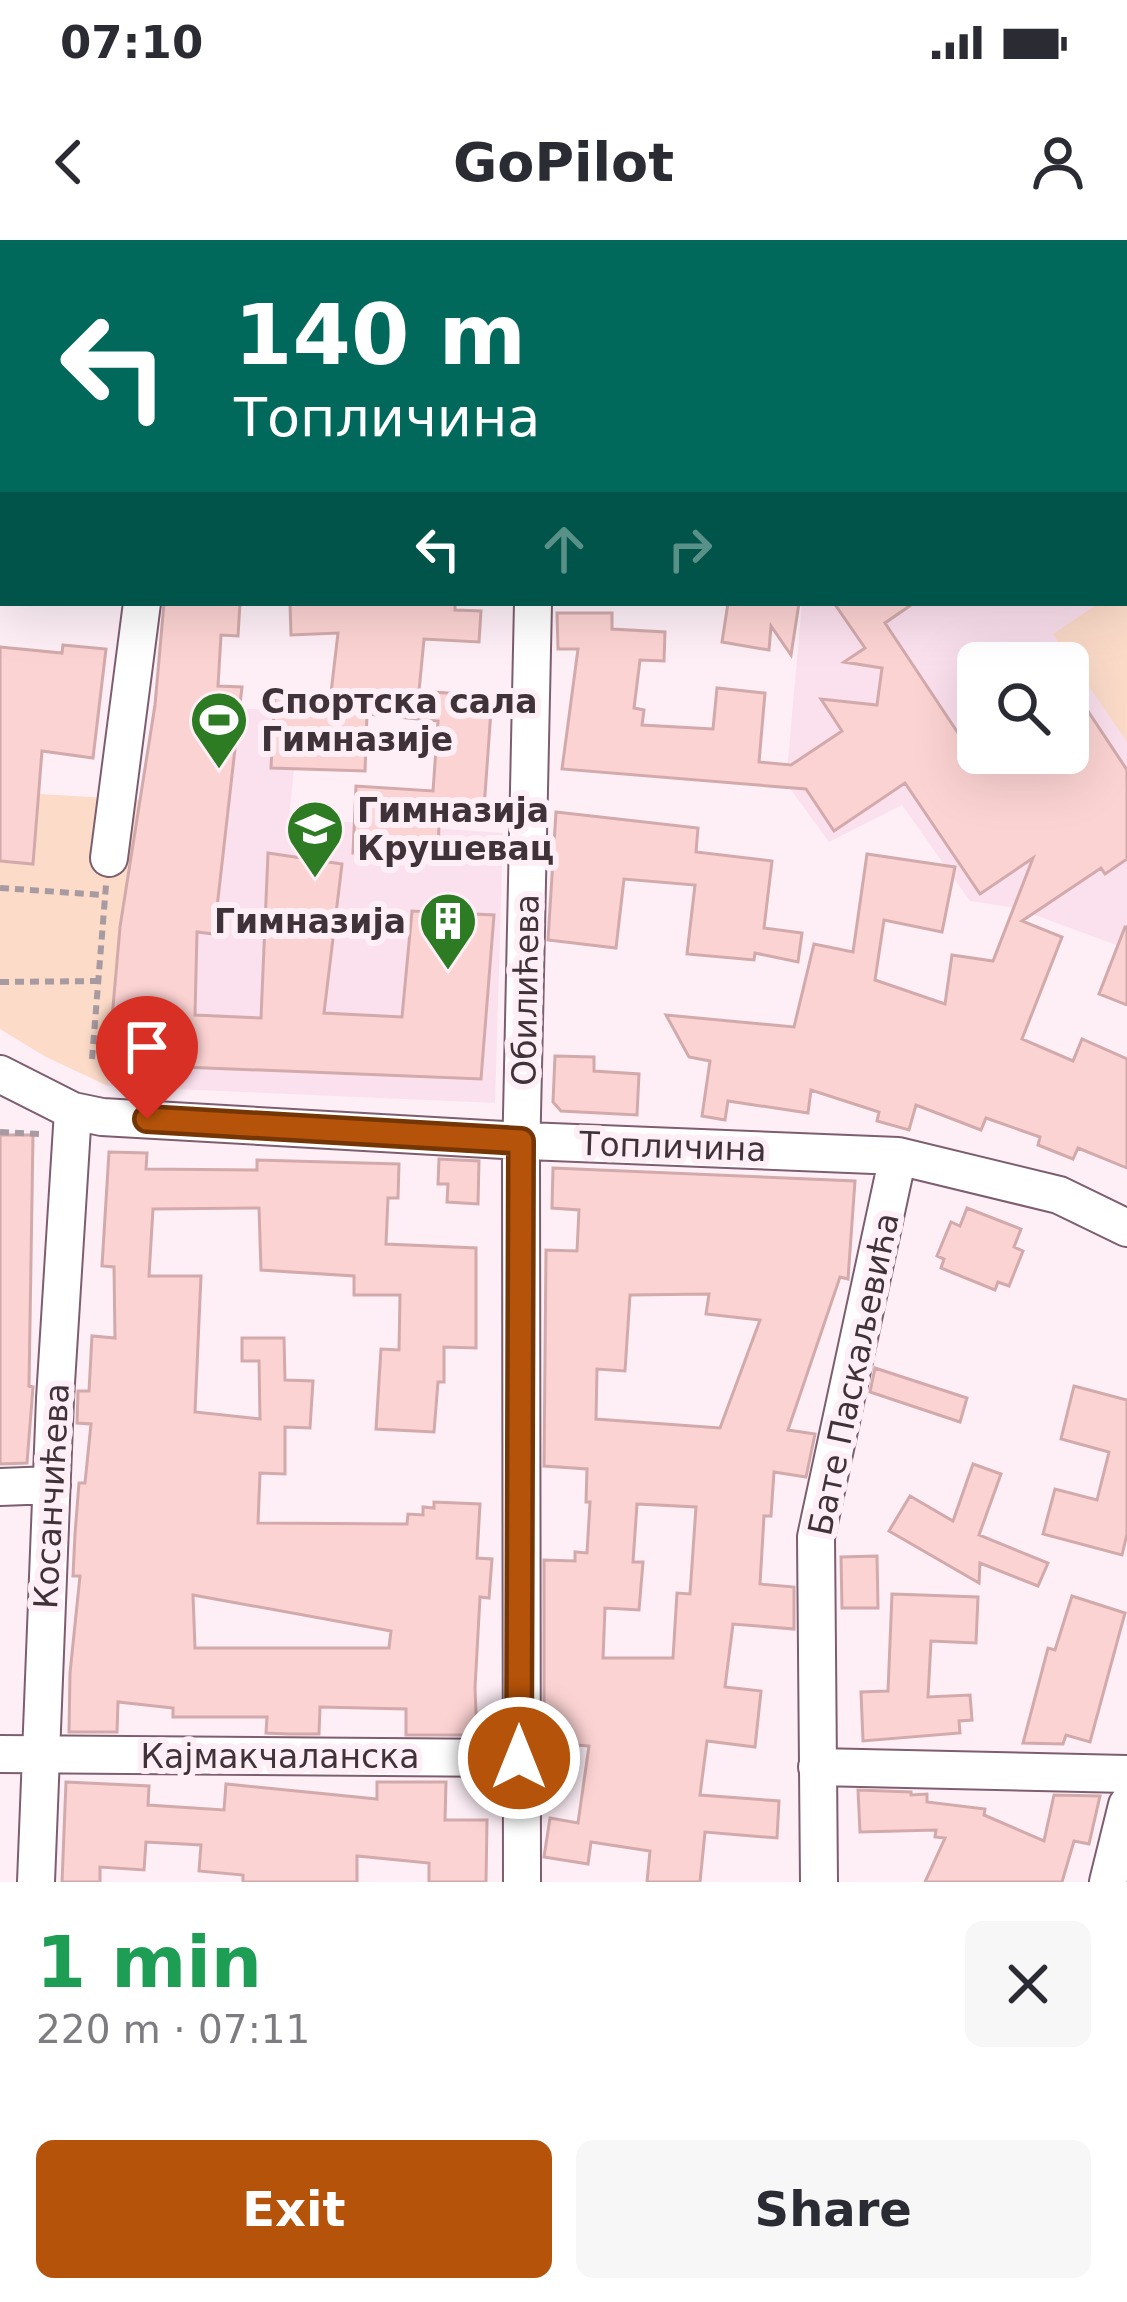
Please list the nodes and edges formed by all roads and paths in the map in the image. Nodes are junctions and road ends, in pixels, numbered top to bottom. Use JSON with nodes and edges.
{"nodes":[{"id":1,"x":142,"y":606,"type":"edge"},
{"id":2,"x":533,"y":606,"type":"edge"},
{"id":3,"x":110,"y":858,"type":"joint"},
{"id":4,"x":0,"y":889,"type":"edge"},
{"id":5,"x":104,"y":895,"type":"junction"},
{"id":6,"x":97,"y":981,"type":"junction"},
{"id":7,"x":0,"y":982,"type":"edge"},
{"id":8,"x":92,"y":1060,"type":"dead end"},
{"id":9,"x":0,"y":1074,"type":"edge"},
{"id":10,"x":73,"y":1111,"type":"junction"},
{"id":11,"x":521,"y":1141,"type":"junction"},
{"id":12,"x":898,"y":1156,"type":"junction"},
{"id":13,"x":1127,"y":1228,"type":"edge"},
{"id":14,"x":52,"y":1485,"type":"junction"},
{"id":15,"x":0,"y":1487,"type":"edge"},
{"id":16,"x":0,"y":1754,"type":"edge"},
{"id":17,"x":41,"y":1754,"type":"junction"},
{"id":18,"x":519,"y":1758,"type":"junction"},
{"id":19,"x":817,"y":1767,"type":"junction"},
{"id":20,"x":1127,"y":1774,"type":"edge"},
{"id":21,"x":1127,"y":1805,"type":"edge"},
{"id":22,"x":36,"y":1882,"type":"edge"},
{"id":23,"x":522,"y":1882,"type":"edge"},
{"id":24,"x":819,"y":1882,"type":"edge"},
{"id":25,"x":1108,"y":1882,"type":"edge"}],
"edges":[{"from":1,"to":3,"type":"street"},
{"from":2,"to":11,"type":"street","name":"Обилићева"},
{"from":3,"to":5,"type":"path"},
{"from":4,"to":5,"type":"path"},
{"from":5,"to":6,"type":"path"},
{"from":6,"to":7,"type":"path"},
{"from":6,"to":8,"type":"path"},
{"from":9,"to":10,"type":"street","name":"Топличина"},
{"from":10,"to":11,"type":"street","name":"Топличина"},
{"from":10,"to":14,"type":"street","name":"Косанчићева"},
{"from":11,"to":12,"type":"street","name":"Топличина"},
{"from":11,"to":18,"type":"street","name":"Обилићева"},
{"from":12,"to":13,"type":"street","name":"Топличина"},
{"from":12,"to":19,"type":"street","name":"Бате Паскаљевића"},
{"from":14,"to":15,"type":"street"},
{"from":14,"to":17,"type":"street","name":"Косанчићева"},
{"from":16,"to":17,"type":"street","name":"Кајмакчаланска"},
{"from":17,"to":18,"type":"street","name":"Кајмакчаланска"},
{"from":17,"to":22,"type":"street","name":"Косанчићева"},
{"from":18,"to":23,"type":"street","name":"Обилићева"},
{"from":19,"to":20,"type":"street"},
{"from":19,"to":24,"type":"street","name":"Бате Паскаљевића"},
{"from":21,"to":25,"type":"street"}]}
